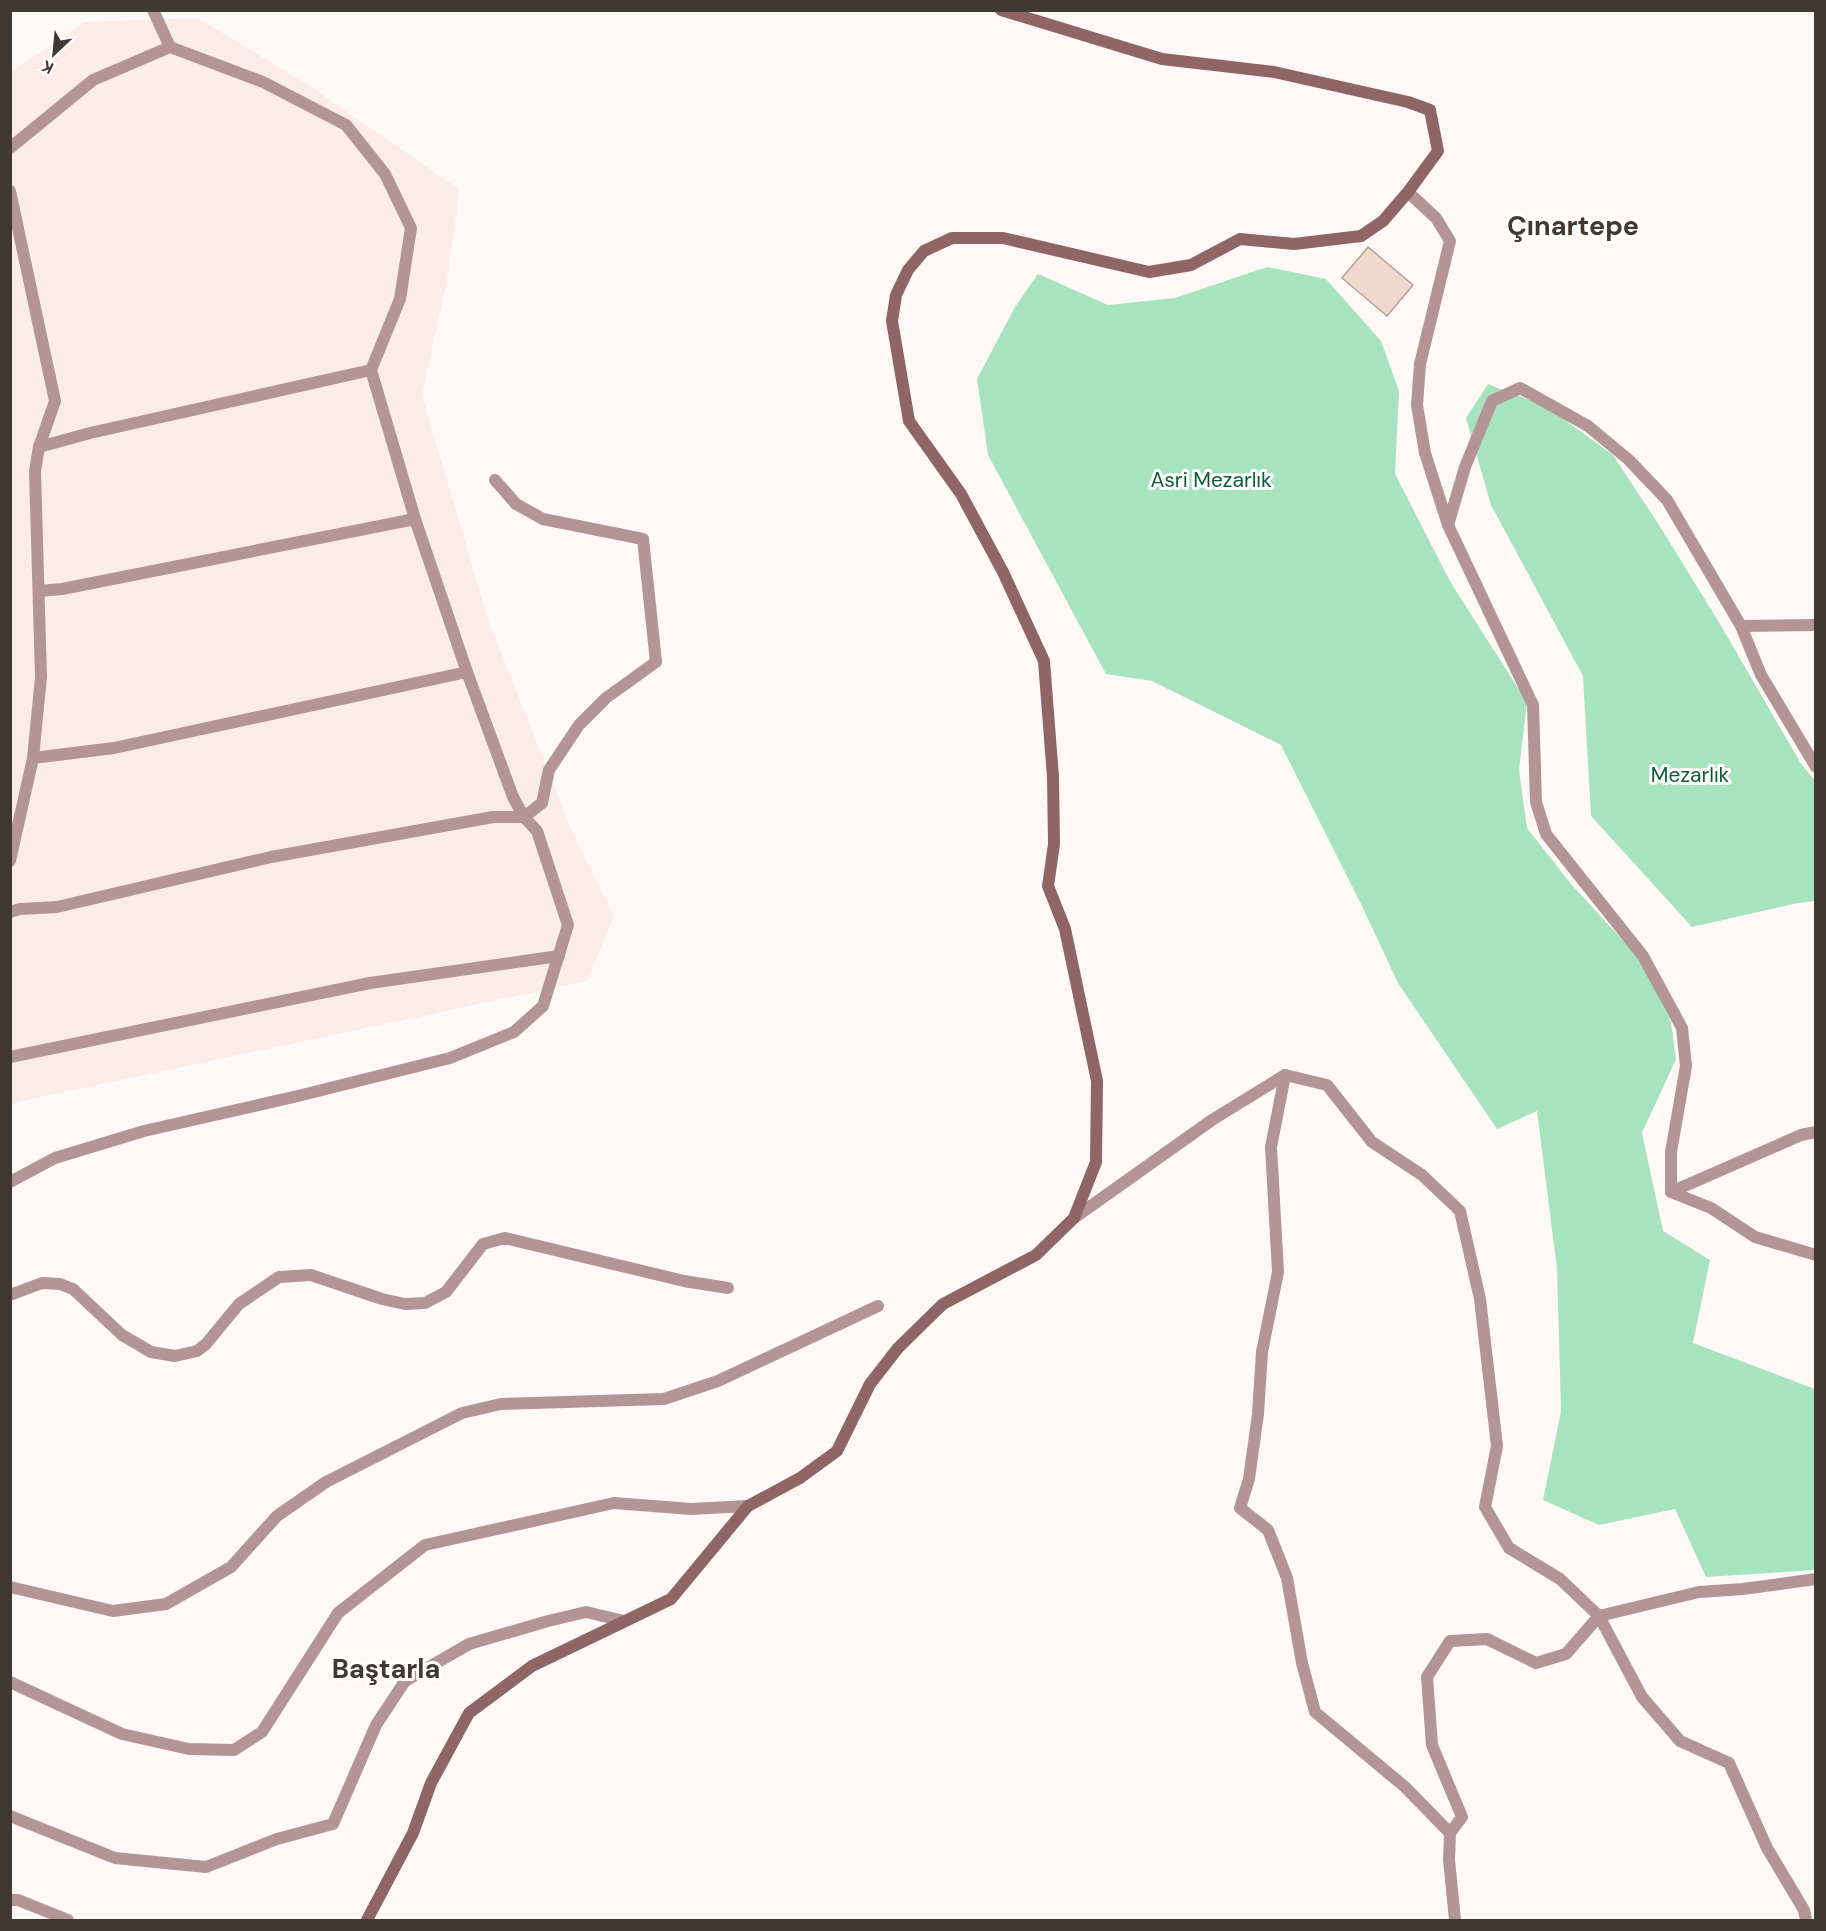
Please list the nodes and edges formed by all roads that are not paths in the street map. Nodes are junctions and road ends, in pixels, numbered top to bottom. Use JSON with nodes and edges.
{"nodes":[{"id":1,"x":153,"y":10,"type":"edge"},
{"id":2,"x":1000,"y":10,"type":"edge"},
{"id":3,"x":170,"y":47,"type":"junction"},
{"id":4,"x":10,"y":148,"type":"edge"},
{"id":5,"x":10,"y":191,"type":"edge"},
{"id":6,"x":1408,"y":192,"type":"junction"},
{"id":7,"x":371,"y":370,"type":"junction"},
{"id":8,"x":39,"y":447,"type":"junction"},
{"id":9,"x":495,"y":480,"type":"dead end"},
{"id":10,"x":416,"y":519,"type":"junction"},
{"id":11,"x":1448,"y":525,"type":"junction"},
{"id":12,"x":39,"y":591,"type":"junction"},
{"id":13,"x":1815,"y":625,"type":"edge"},
{"id":14,"x":1741,"y":626,"type":"junction"},
{"id":15,"x":467,"y":672,"type":"junction"},
{"id":16,"x":33,"y":758,"type":"junction"},
{"id":17,"x":1815,"y":767,"type":"edge"},
{"id":18,"x":524,"y":818,"type":"junction"},
{"id":19,"x":10,"y":861,"type":"edge"},
{"id":20,"x":10,"y":912,"type":"edge"},
{"id":21,"x":559,"y":956,"type":"junction"},
{"id":22,"x":10,"y":1057,"type":"edge"},
{"id":23,"x":1285,"y":1075,"type":"junction"},
{"id":24,"x":1815,"y":1132,"type":"edge"},
{"id":25,"x":10,"y":1182,"type":"edge"},
{"id":26,"x":1671,"y":1192,"type":"junction"},
{"id":27,"x":1074,"y":1218,"type":"junction"},
{"id":28,"x":1815,"y":1255,"type":"edge"},
{"id":29,"x":728,"y":1288,"type":"dead end"},
{"id":30,"x":10,"y":1295,"type":"edge"},
{"id":31,"x":878,"y":1306,"type":"dead end"},
{"id":32,"x":748,"y":1506,"type":"junction"},
{"id":33,"x":1815,"y":1579,"type":"edge"},
{"id":34,"x":10,"y":1587,"type":"edge"},
{"id":35,"x":1599,"y":1616,"type":"junction"},
{"id":36,"x":624,"y":1621,"type":"junction"},
{"id":37,"x":10,"y":1682,"type":"edge"},
{"id":38,"x":10,"y":1816,"type":"edge"},
{"id":39,"x":1450,"y":1833,"type":"junction"},
{"id":40,"x":10,"y":1899,"type":"edge"},
{"id":41,"x":68,"y":1920,"type":"edge"},
{"id":42,"x":367,"y":1920,"type":"edge"},
{"id":43,"x":1455,"y":1920,"type":"edge"},
{"id":44,"x":1806,"y":1920,"type":"edge"}],
"edges":[{"from":1,"to":3,"type":"street"},
{"from":2,"to":6,"type":"main road"},
{"from":3,"to":4,"type":"street"},
{"from":3,"to":7,"type":"street"},
{"from":5,"to":8,"type":"street"},
{"from":6,"to":11,"type":"street"},
{"from":6,"to":27,"type":"main road"},
{"from":7,"to":8,"type":"street"},
{"from":7,"to":10,"type":"street"},
{"from":8,"to":12,"type":"street"},
{"from":9,"to":18,"type":"street"},
{"from":10,"to":12,"type":"street"},
{"from":10,"to":15,"type":"street"},
{"from":11,"to":14,"type":"street"},
{"from":11,"to":26,"type":"street"},
{"from":12,"to":16,"type":"street"},
{"from":13,"to":14,"type":"street"},
{"from":14,"to":17,"type":"street"},
{"from":15,"to":16,"type":"street"},
{"from":15,"to":18,"type":"street"},
{"from":16,"to":19,"type":"street"},
{"from":18,"to":20,"type":"street"},
{"from":18,"to":21,"type":"street"},
{"from":21,"to":22,"type":"street"},
{"from":21,"to":25,"type":"street"},
{"from":23,"to":27,"type":"street"},
{"from":23,"to":35,"type":"street"},
{"from":23,"to":39,"type":"street"},
{"from":24,"to":26,"type":"street"},
{"from":26,"to":28,"type":"street"},
{"from":27,"to":32,"type":"main road"},
{"from":29,"to":30,"type":"street"},
{"from":31,"to":34,"type":"street"},
{"from":32,"to":36,"type":"main road"},
{"from":32,"to":37,"type":"street"},
{"from":33,"to":35,"type":"street"},
{"from":35,"to":39,"type":"street"},
{"from":35,"to":44,"type":"street"},
{"from":36,"to":38,"type":"street"},
{"from":36,"to":42,"type":"main road"},
{"from":39,"to":43,"type":"street"},
{"from":40,"to":41,"type":"street"}]}
